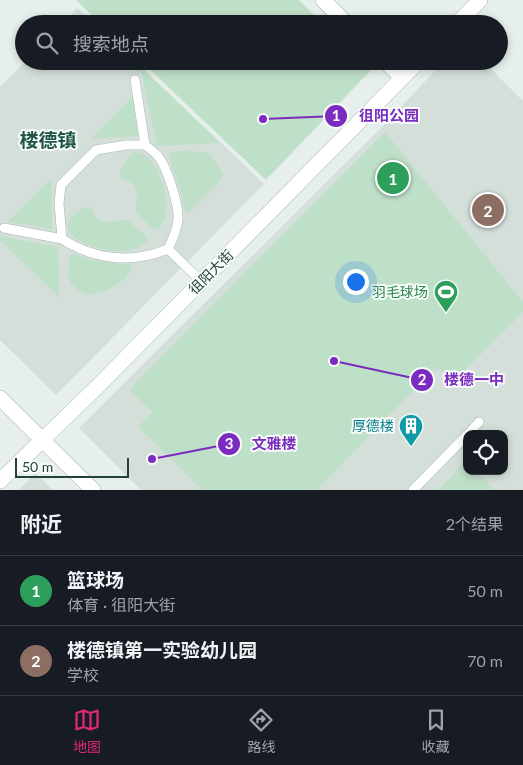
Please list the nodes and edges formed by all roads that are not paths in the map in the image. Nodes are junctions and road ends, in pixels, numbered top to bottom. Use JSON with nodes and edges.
{"nodes":[{"id":1,"x":323,"y":0,"type":"edge"},
{"id":2,"x":480,"y":0,"type":"edge"},
{"id":3,"x":338,"y":15,"type":"edge"},
{"id":4,"x":466,"y":15,"type":"edge"},
{"id":5,"x":394,"y":70,"type":"edge"},
{"id":6,"x":410,"y":70,"type":"edge"},
{"id":7,"x":402,"y":78,"type":"junction"},
{"id":8,"x":135,"y":80,"type":"dead end"},
{"id":9,"x":145,"y":145,"type":"junction"},
{"id":10,"x":4,"y":228,"type":"dead end"},
{"id":11,"x":62,"y":239,"type":"junction"},
{"id":12,"x":168,"y":249,"type":"junction"},
{"id":13,"x":201,"y":281,"type":"junction"},
{"id":14,"x":0,"y":398,"type":"edge"},
{"id":15,"x":479,"y":422,"type":"dead end"},
{"id":16,"x":471,"y":430,"type":"edge"},
{"id":17,"x":463,"y":438,"type":"edge"},
{"id":18,"x":41,"y":440,"type":"junction"},
{"id":19,"x":0,"y":481,"type":"edge"},
{"id":20,"x":92,"y":490,"type":"edge"},
{"id":21,"x":413,"y":490,"type":"edge"}],
"edges":[{"from":1,"to":3,"type":"street"},
{"from":2,"to":4,"type":"street"},
{"from":5,"to":7,"type":"street"},
{"from":6,"to":7,"type":"street","name":"徂阳大街"},
{"from":7,"to":13,"type":"street","name":"徂阳大街"},
{"from":8,"to":9,"type":"lane"},
{"from":9,"to":11,"type":"lane"},
{"from":9,"to":12,"type":"lane"},
{"from":10,"to":11,"type":"lane"},
{"from":11,"to":12,"type":"lane"},
{"from":12,"to":13,"type":"lane"},
{"from":13,"to":18,"type":"street","name":"徂阳大街"},
{"from":14,"to":18,"type":"street"},
{"from":15,"to":16,"type":"lane"},
{"from":17,"to":21,"type":"lane"},
{"from":18,"to":19,"type":"street","name":"徂阳大街"},
{"from":18,"to":20,"type":"street"}]}
